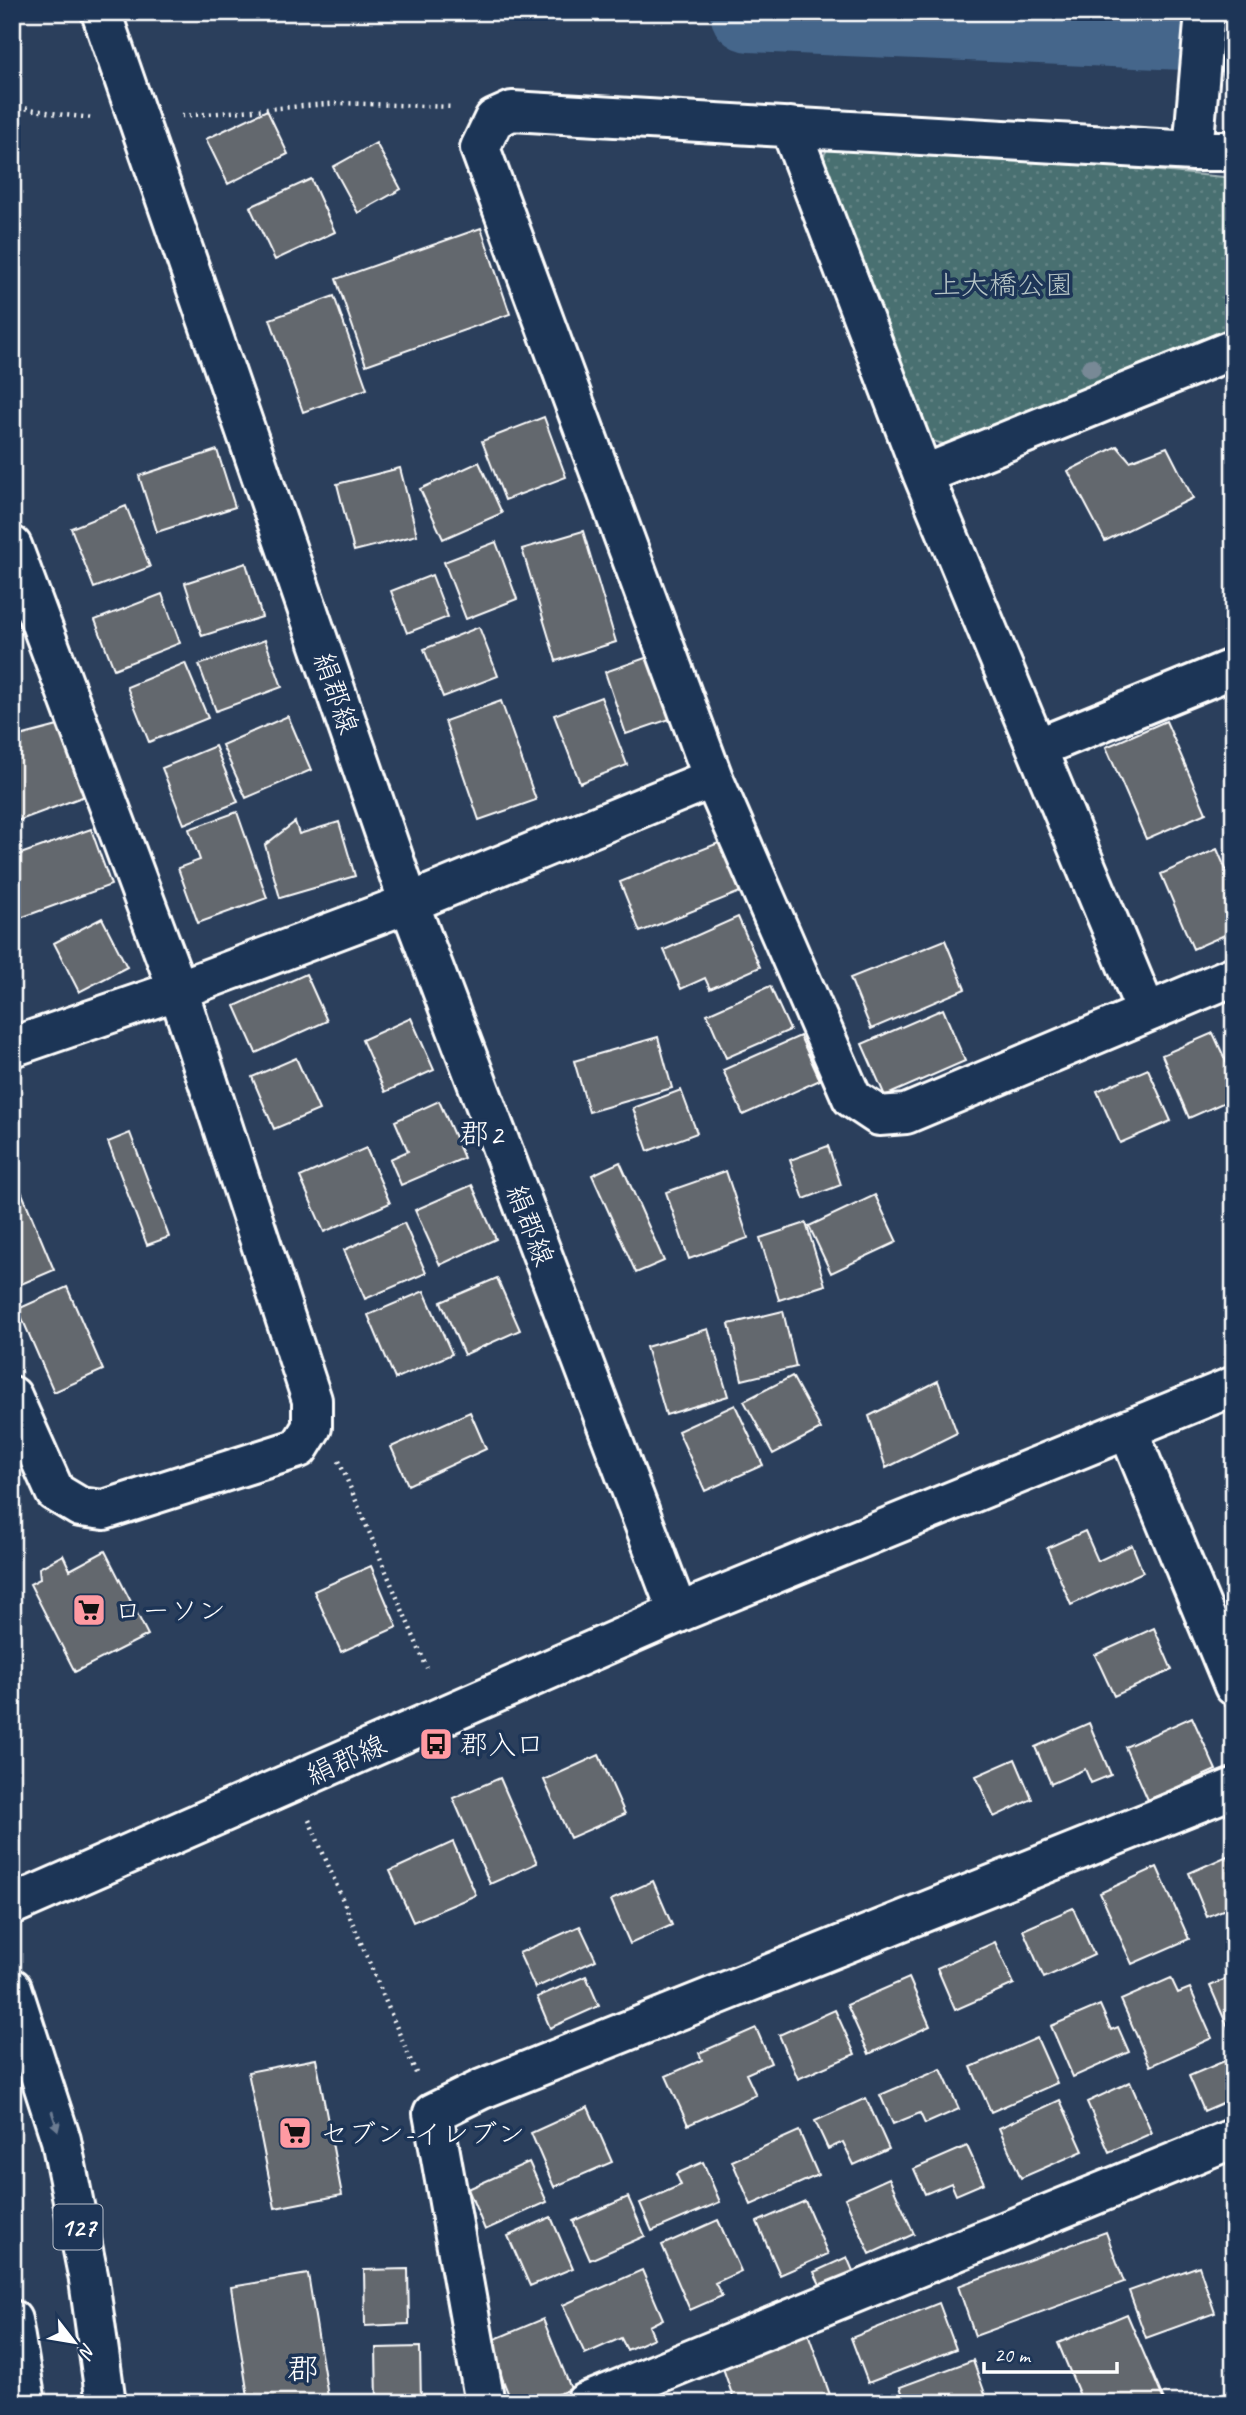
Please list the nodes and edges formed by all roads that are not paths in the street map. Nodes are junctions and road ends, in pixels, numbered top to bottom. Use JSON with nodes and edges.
{"nodes":[{"id":1,"x":101,"y":12,"type":"edge"},
{"id":2,"x":1205,"y":12,"type":"edge"},
{"id":3,"x":790,"y":127,"type":"junction"},
{"id":4,"x":1194,"y":151,"type":"junction"},
{"id":5,"x":1234,"y":151,"type":"edge"},
{"id":6,"x":1234,"y":349,"type":"edge"},
{"id":7,"x":923,"y":475,"type":"junction"},
{"id":8,"x":12,"y":546,"type":"edge"},
{"id":9,"x":1234,"y":668,"type":"edge"},
{"id":10,"x":1037,"y":748,"type":"junction"},
{"id":11,"x":713,"y":778,"type":"junction"},
{"id":12,"x":409,"y":902,"type":"junction"},
{"id":13,"x":1234,"y":976,"type":"edge"},
{"id":14,"x":178,"y":990,"type":"junction"},
{"id":15,"x":1146,"y":1011,"type":"junction"},
{"id":16,"x":12,"y":1047,"type":"edge"},
{"id":17,"x":1234,"y":1385,"type":"edge"},
{"id":18,"x":12,"y":1396,"type":"edge"},
{"id":19,"x":1128,"y":1430,"type":"junction"},
{"id":20,"x":678,"y":1613,"type":"junction"},
{"id":21,"x":1234,"y":1686,"type":"edge"},
{"id":22,"x":1234,"y":1788,"type":"edge"},
{"id":23,"x":12,"y":1905,"type":"edge"},
{"id":24,"x":12,"y":1988,"type":"edge"},
{"id":25,"x":1234,"y":2138,"type":"edge"},
{"id":26,"x":12,"y":2320,"type":"edge"},
{"id":27,"x":26,"y":2403,"type":"edge"},
{"id":28,"x":106,"y":2403,"type":"edge"},
{"id":29,"x":485,"y":2403,"type":"edge"},
{"id":30,"x":585,"y":2403,"type":"edge"}],
"edges":[{"from":1,"to":12,"type":"main road","name":"絹郡線"},
{"from":2,"to":4,"type":"main road"},
{"from":3,"to":4,"type":"main road"},
{"from":3,"to":7,"type":"main road"},
{"from":3,"to":11,"type":"main road"},
{"from":4,"to":5,"type":"main road"},
{"from":6,"to":7,"type":"main road"},
{"from":7,"to":10,"type":"main road"},
{"from":8,"to":14,"type":"main road"},
{"from":9,"to":10,"type":"main road"},
{"from":10,"to":15,"type":"main road"},
{"from":11,"to":12,"type":"main road"},
{"from":11,"to":15,"type":"main road"},
{"from":12,"to":14,"type":"main road"},
{"from":12,"to":20,"type":"main road","name":"絹郡線"},
{"from":13,"to":15,"type":"main road"},
{"from":14,"to":16,"type":"main road"},
{"from":14,"to":18,"type":"main road"},
{"from":17,"to":19,"type":"main road"},
{"from":19,"to":20,"type":"main road"},
{"from":19,"to":21,"type":"main road"},
{"from":20,"to":23,"type":"main road","name":"絹郡線"},
{"from":22,"to":29,"type":"main road"},
{"from":24,"to":28,"type":"main road","number":"127","one_way":true},
{"from":25,"to":30,"type":"main road"},
{"from":26,"to":27,"type":"main road"}]}
